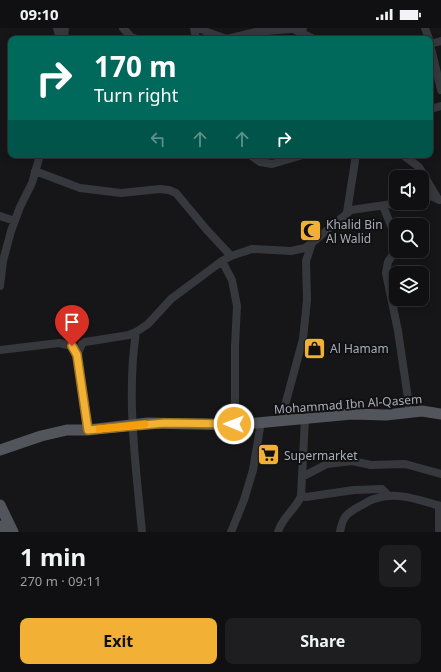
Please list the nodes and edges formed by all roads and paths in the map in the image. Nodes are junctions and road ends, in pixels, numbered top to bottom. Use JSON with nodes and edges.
{"nodes":[{"id":1,"x":123,"y":28,"type":"edge"},
{"id":2,"x":199,"y":28,"type":"edge"},
{"id":3,"x":302,"y":28,"type":"edge"},
{"id":4,"x":293,"y":29,"type":"junction"},
{"id":5,"x":130,"y":36,"type":"edge"},
{"id":6,"x":220,"y":36,"type":"edge"},
{"id":7,"x":237,"y":36,"type":"edge"},
{"id":8,"x":308,"y":36,"type":"edge"},
{"id":9,"x":433,"y":57,"type":"edge"},
{"id":10,"x":441,"y":90,"type":"edge"},
{"id":11,"x":39,"y":158,"type":"edge"},
{"id":12,"x":254,"y":158,"type":"edge"},
{"id":13,"x":293,"y":158,"type":"edge"},
{"id":14,"x":356,"y":158,"type":"edge"},
{"id":15,"x":407,"y":158,"type":"edge"},
{"id":16,"x":35,"y":171,"type":"junction"},
{"id":17,"x":429,"y":196,"type":"edge"},
{"id":18,"x":439,"y":200,"type":"edge"},
{"id":19,"x":389,"y":205,"type":"edge"},
{"id":20,"x":383,"y":206,"type":"junction"},
{"id":21,"x":348,"y":212,"type":"junction"},
{"id":22,"x":0,"y":216,"type":"edge"},
{"id":23,"x":15,"y":221,"type":"junction"},
{"id":24,"x":389,"y":221,"type":"edge"},
{"id":25,"x":312,"y":243,"type":"junction"},
{"id":26,"x":231,"y":256,"type":"junction"},
{"id":27,"x":391,"y":258,"type":"edge"},
{"id":28,"x":222,"y":261,"type":"junction"},
{"id":29,"x":0,"y":286,"type":"edge"},
{"id":30,"x":136,"y":332,"type":"junction"},
{"id":31,"x":85,"y":342,"type":"junction"},
{"id":32,"x":59,"y":343,"type":"junction"},
{"id":33,"x":0,"y":350,"type":"edge"},
{"id":34,"x":77,"y":355,"type":"junction"},
{"id":35,"x":410,"y":412,"type":"junction"},
{"id":36,"x":441,"y":414,"type":"edge"},
{"id":37,"x":305,"y":419,"type":"junction"},
{"id":38,"x":281,"y":420,"type":"junction"},
{"id":39,"x":261,"y":422,"type":"junction"},
{"id":40,"x":234,"y":424,"type":"junction"},
{"id":41,"x":132,"y":425,"type":"junction"},
{"id":42,"x":88,"y":430,"type":"junction"},
{"id":43,"x":5,"y":446,"type":"edge"},
{"id":44,"x":0,"y":450,"type":"edge"},
{"id":45,"x":0,"y":456,"type":"edge"},
{"id":46,"x":441,"y":474,"type":"edge"},
{"id":47,"x":302,"y":476,"type":"junction"},
{"id":48,"x":388,"y":495,"type":"junction"},
{"id":49,"x":301,"y":496,"type":"junction"},
{"id":50,"x":0,"y":504,"type":"edge"},
{"id":51,"x":440,"y":506,"type":"edge"},
{"id":52,"x":0,"y":526,"type":"edge"},
{"id":53,"x":281,"y":531,"type":"edge"},
{"id":54,"x":3,"y":532,"type":"edge"},
{"id":55,"x":13,"y":532,"type":"edge"},
{"id":56,"x":142,"y":532,"type":"edge"},
{"id":57,"x":231,"y":532,"type":"edge"},
{"id":58,"x":340,"y":532,"type":"edge"},
{"id":59,"x":439,"y":532,"type":"edge"}],
"edges":[{"from":1,"to":5,"type":"street"},
{"from":2,"to":6,"type":"street"},
{"from":3,"to":4,"type":"street"},
{"from":4,"to":7,"type":"street"},
{"from":4,"to":8,"type":"street"},
{"from":9,"to":10,"type":"street"},
{"from":11,"to":16,"type":"street"},
{"from":12,"to":13,"type":"street"},
{"from":14,"to":21,"type":"street"},
{"from":15,"to":18,"type":"street"},
{"from":16,"to":23,"type":"street"},
{"from":16,"to":26,"type":"street"},
{"from":17,"to":18,"type":"street"},
{"from":19,"to":20,"type":"street"},
{"from":20,"to":21,"type":"street"},
{"from":20,"to":24,"type":"street"},
{"from":21,"to":25,"type":"street"},
{"from":22,"to":23,"type":"street"},
{"from":23,"to":29,"type":"street"},
{"from":25,"to":26,"type":"street"},
{"from":25,"to":38,"type":"street"},
{"from":26,"to":28,"type":"street"},
{"from":27,"to":35,"type":"street"},
{"from":28,"to":30,"type":"street"},
{"from":28,"to":40,"type":"street"},
{"from":30,"to":31,"type":"street"},
{"from":30,"to":41,"type":"street"},
{"from":31,"to":32,"type":"street"},
{"from":31,"to":34,"type":"street"},
{"from":32,"to":33,"type":"street"},
{"from":32,"to":34,"type":"street"},
{"from":34,"to":42,"type":"street"},
{"from":35,"to":36,"type":"main road","name":"Mohammad Ibn Al-Qasem"},
{"from":35,"to":37,"type":"main road","name":"Mohammad Ibn Al-Qasem"},
{"from":37,"to":38,"type":"main road","name":"Mohammad Ibn Al-Qasem"},
{"from":37,"to":47,"type":"street"},
{"from":38,"to":39,"type":"main road","name":"Mohammad Ibn Al-Qasem"},
{"from":39,"to":40,"type":"main road","name":"Mohammad Ibn Al-Qasem"},
{"from":39,"to":57,"type":"street"},
{"from":40,"to":41,"type":"main road","name":"Mohammad Ibn Al-Qasem"},
{"from":41,"to":42,"type":"main road","name":"Mohammad Ibn Al-Qasem"},
{"from":41,"to":56,"type":"street"},
{"from":42,"to":43,"type":"main road"},
{"from":42,"to":45,"type":"main road"},
{"from":43,"to":44,"type":"main road"},
{"from":46,"to":47,"type":"street"},
{"from":47,"to":49,"type":"street"},
{"from":48,"to":49,"type":"street"},
{"from":48,"to":51,"type":"street"},
{"from":48,"to":58,"type":"street"},
{"from":49,"to":53,"type":"street"},
{"from":50,"to":55,"type":"main road"},
{"from":51,"to":59,"type":"street"},
{"from":52,"to":54,"type":"main road"}]}
